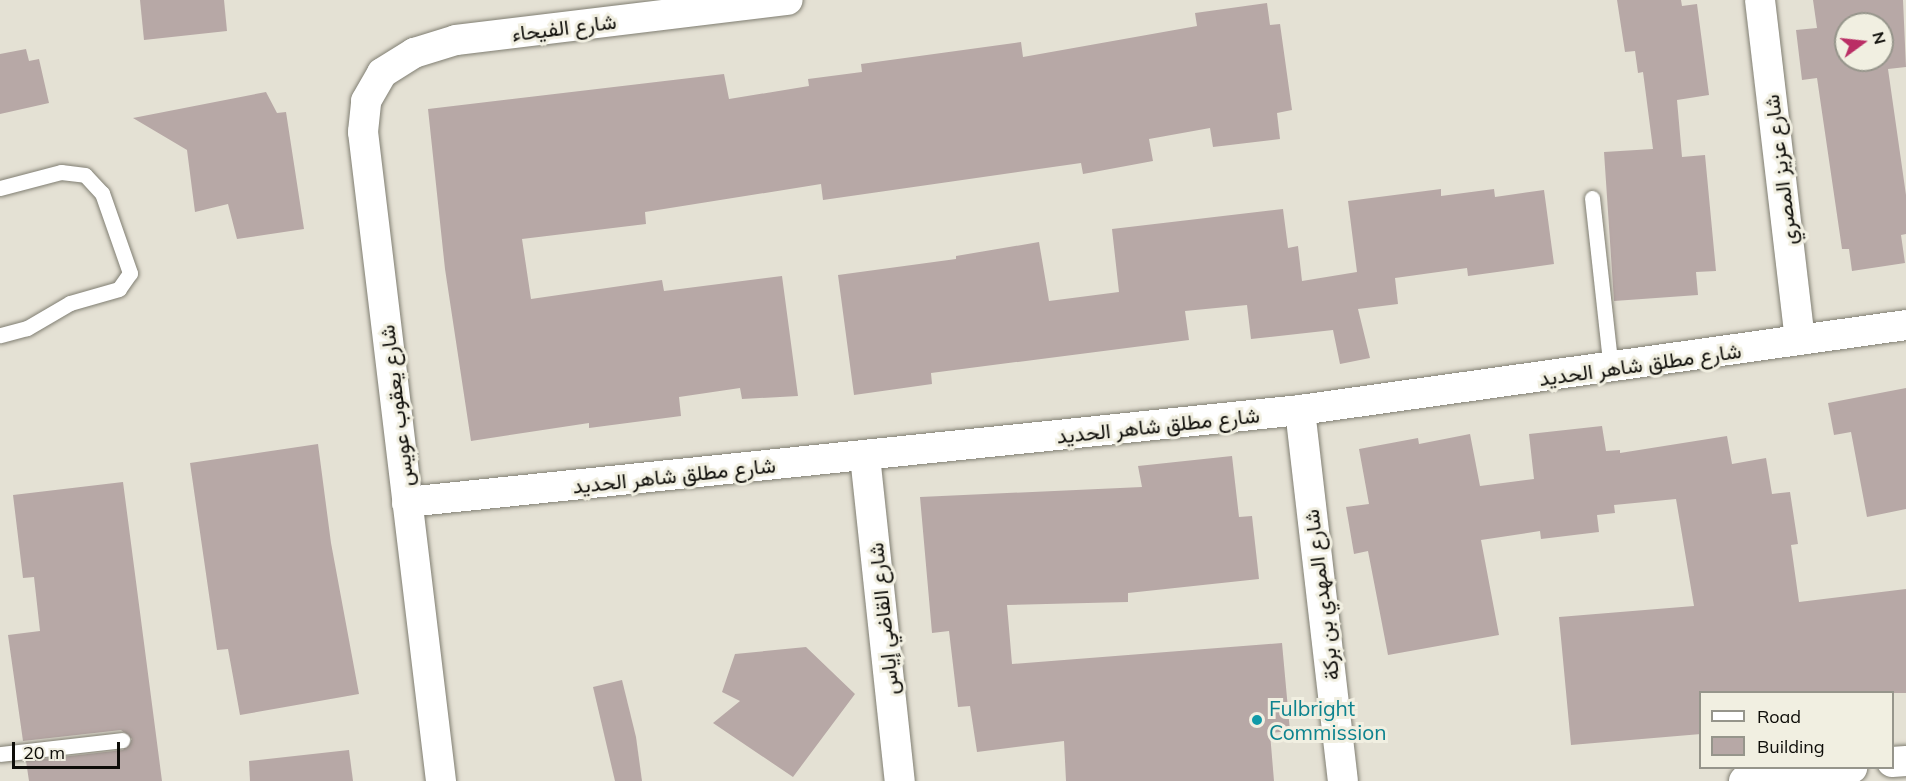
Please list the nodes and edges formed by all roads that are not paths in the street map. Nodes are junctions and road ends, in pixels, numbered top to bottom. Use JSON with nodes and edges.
{"nodes":[{"id":1,"x":788,"y":0,"type":"edge"},
{"id":2,"x":1760,"y":0,"type":"edge"},
{"id":3,"x":414,"y":53,"type":"joint"},
{"id":4,"x":0,"y":188,"type":"edge"},
{"id":5,"x":1592,"y":198,"type":"dead end"},
{"id":6,"x":1906,"y":326,"type":"edge"},
{"id":7,"x":0,"y":335,"type":"edge"},
{"id":8,"x":1800,"y":340,"type":"junction"},
{"id":9,"x":1611,"y":369,"type":"junction"},
{"id":10,"x":1300,"y":410,"type":"junction"},
{"id":11,"x":865,"y":456,"type":"junction"},
{"id":12,"x":407,"y":502,"type":"junction"},
{"id":13,"x":122,"y":740,"type":"dead end"},
{"id":14,"x":0,"y":754,"type":"edge"},
{"id":15,"x":1844,"y":769,"type":"edge"},
{"id":16,"x":441,"y":781,"type":"edge"},
{"id":17,"x":900,"y":781,"type":"edge"},
{"id":18,"x":1342,"y":781,"type":"edge"},
{"id":19,"x":1744,"y":781,"type":"edge"}],
"edges":[{"from":1,"to":3,"type":"street","name":"شارع الفيحاء"},
{"from":2,"to":8,"type":"street","name":"شارع عزيز المصري"},
{"from":3,"to":12,"type":"street","name":"شارع يعقوب عويس"},
{"from":4,"to":7,"type":"lane"},
{"from":5,"to":9,"type":"lane"},
{"from":6,"to":8,"type":"street","name":"شارع مطلق شاهر الحديد"},
{"from":8,"to":9,"type":"street","name":"شارع مطلق شاهر الحديد"},
{"from":9,"to":10,"type":"street","name":"شارع مطلق شاهر الحديد"},
{"from":10,"to":11,"type":"street","name":"شارع مطلق شاهر الحديد"},
{"from":10,"to":18,"type":"street","name":"شارع المهدي بن بركة"},
{"from":11,"to":12,"type":"street","name":"شارع مطلق شاهر الحديد"},
{"from":11,"to":17,"type":"street","name":"شارع القاضي إياس"},
{"from":12,"to":16,"type":"street","name":"شارع يعقوب عويس"},
{"from":13,"to":14,"type":"lane"},
{"from":15,"to":19,"type":"street"}]}
